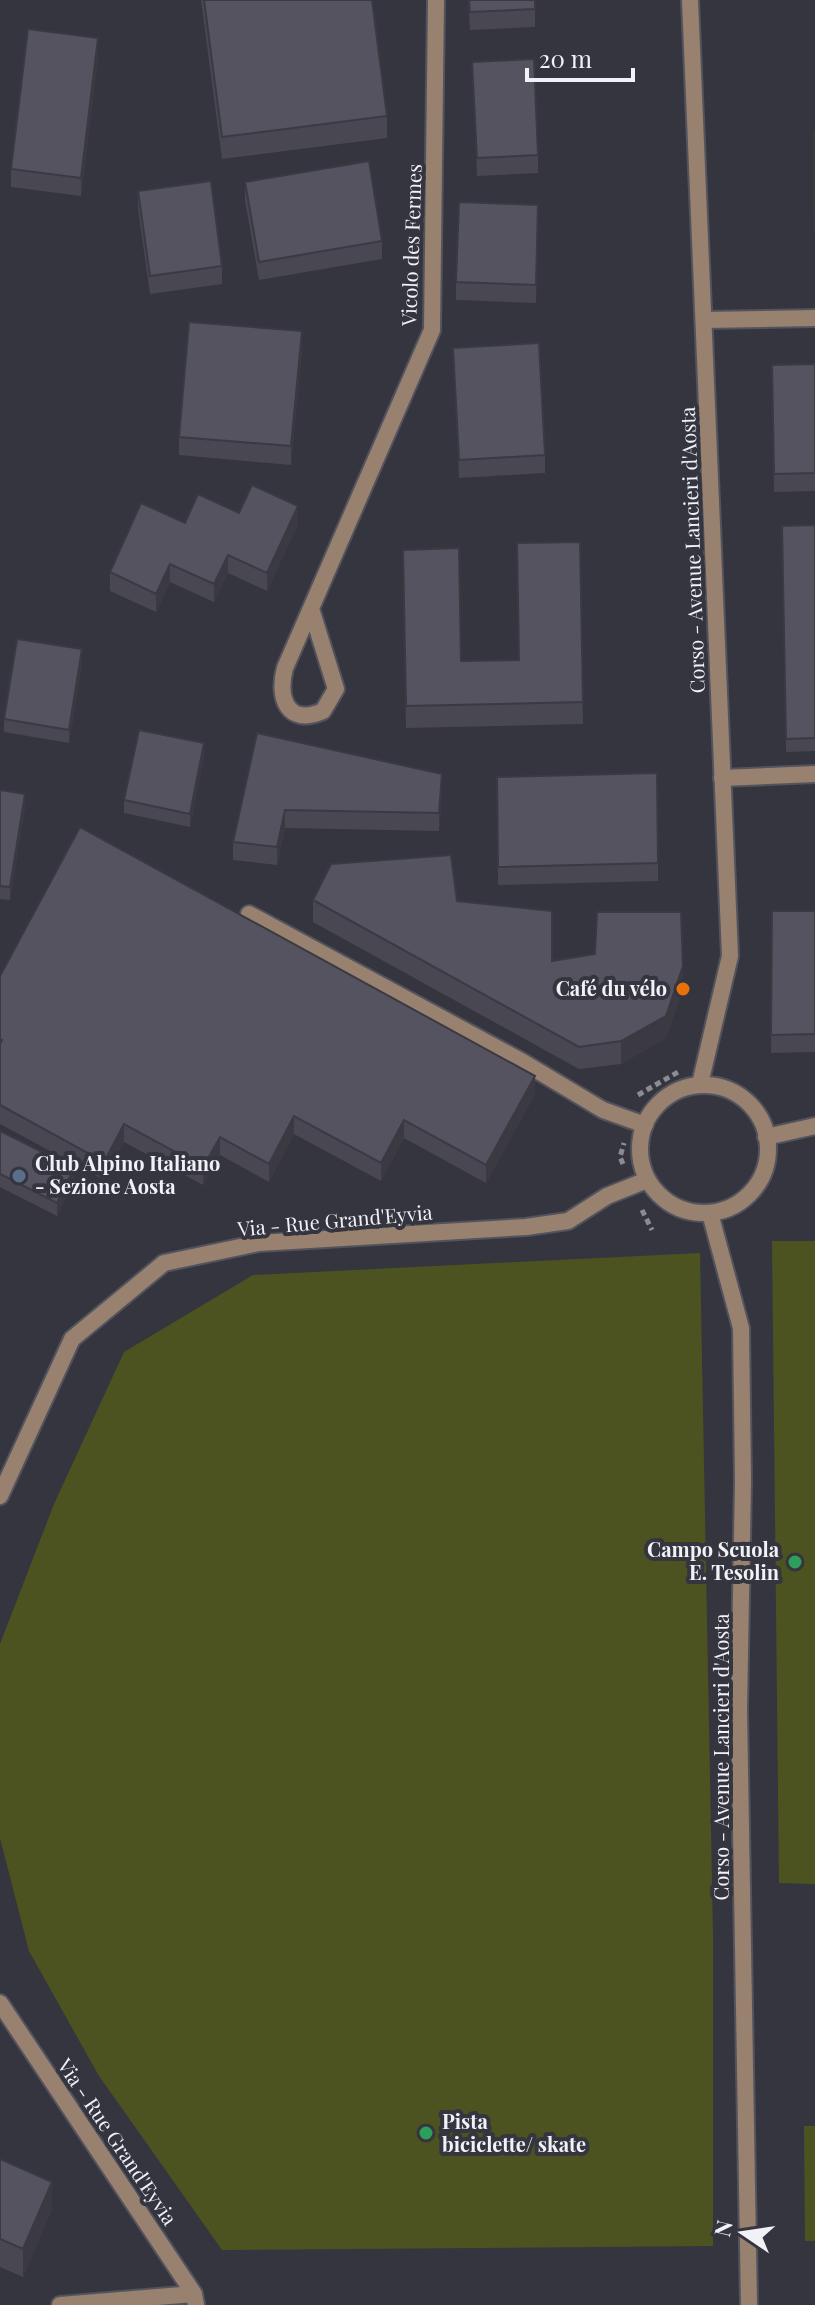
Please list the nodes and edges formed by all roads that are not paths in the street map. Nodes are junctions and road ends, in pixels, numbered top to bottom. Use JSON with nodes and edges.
{"nodes":[{"id":1,"x":436,"y":0,"type":"edge"},
{"id":2,"x":690,"y":0,"type":"edge"},
{"id":3,"x":815,"y":318,"type":"edge"},
{"id":4,"x":704,"y":320,"type":"junction"},
{"id":5,"x":312,"y":612,"type":"junction"},
{"id":6,"x":815,"y":774,"type":"edge"},
{"id":7,"x":722,"y":778,"type":"junction"},
{"id":8,"x":249,"y":914,"type":"dead end"},
{"id":9,"x":700,"y":1084,"type":"junction"},
{"id":10,"x":645,"y":1125,"type":"junction"},
{"id":11,"x":815,"y":1126,"type":"edge"},
{"id":12,"x":766,"y":1137,"type":"junction"},
{"id":13,"x":647,"y":1180,"type":"junction"},
{"id":14,"x":710,"y":1213,"type":"junction"},
{"id":15,"x":0,"y":1496,"type":"edge"},
{"id":16,"x":0,"y":2003,"type":"edge"},
{"id":17,"x":195,"y":2299,"type":"edge"},
{"id":18,"x":60,"y":2305,"type":"edge"},
{"id":19,"x":749,"y":2305,"type":"edge"}],
"edges":[{"from":1,"to":5,"type":"street","name":"Vicolo des Fermes"},
{"from":2,"to":4,"type":"street","name":"Corso - Avenue Lancieri d'Aosta"},
{"from":3,"to":4,"type":"street"},
{"from":4,"to":7,"type":"street","name":"Corso - Avenue Lancieri d'Aosta"},
{"from":5,"to":5,"type":"street","name":"Vicolo des Fermes"},
{"from":6,"to":7,"type":"street"},
{"from":7,"to":9,"type":"street","name":"Corso - Avenue Lancieri d'Aosta"},
{"from":8,"to":10,"type":"street"},
{"from":9,"to":10,"type":"street"},
{"from":9,"to":12,"type":"street"},
{"from":10,"to":13,"type":"street"},
{"from":11,"to":12,"type":"street"},
{"from":12,"to":14,"type":"street"},
{"from":13,"to":14,"type":"street"},
{"from":13,"to":15,"type":"street","name":"Via - Rue Grand'Eyvia"},
{"from":14,"to":19,"type":"street","name":"Corso - Avenue Lancieri d'Aosta"},
{"from":16,"to":17,"type":"street","name":"Via - Rue Grand'Eyvia"},
{"from":17,"to":18,"type":"street"}]}
